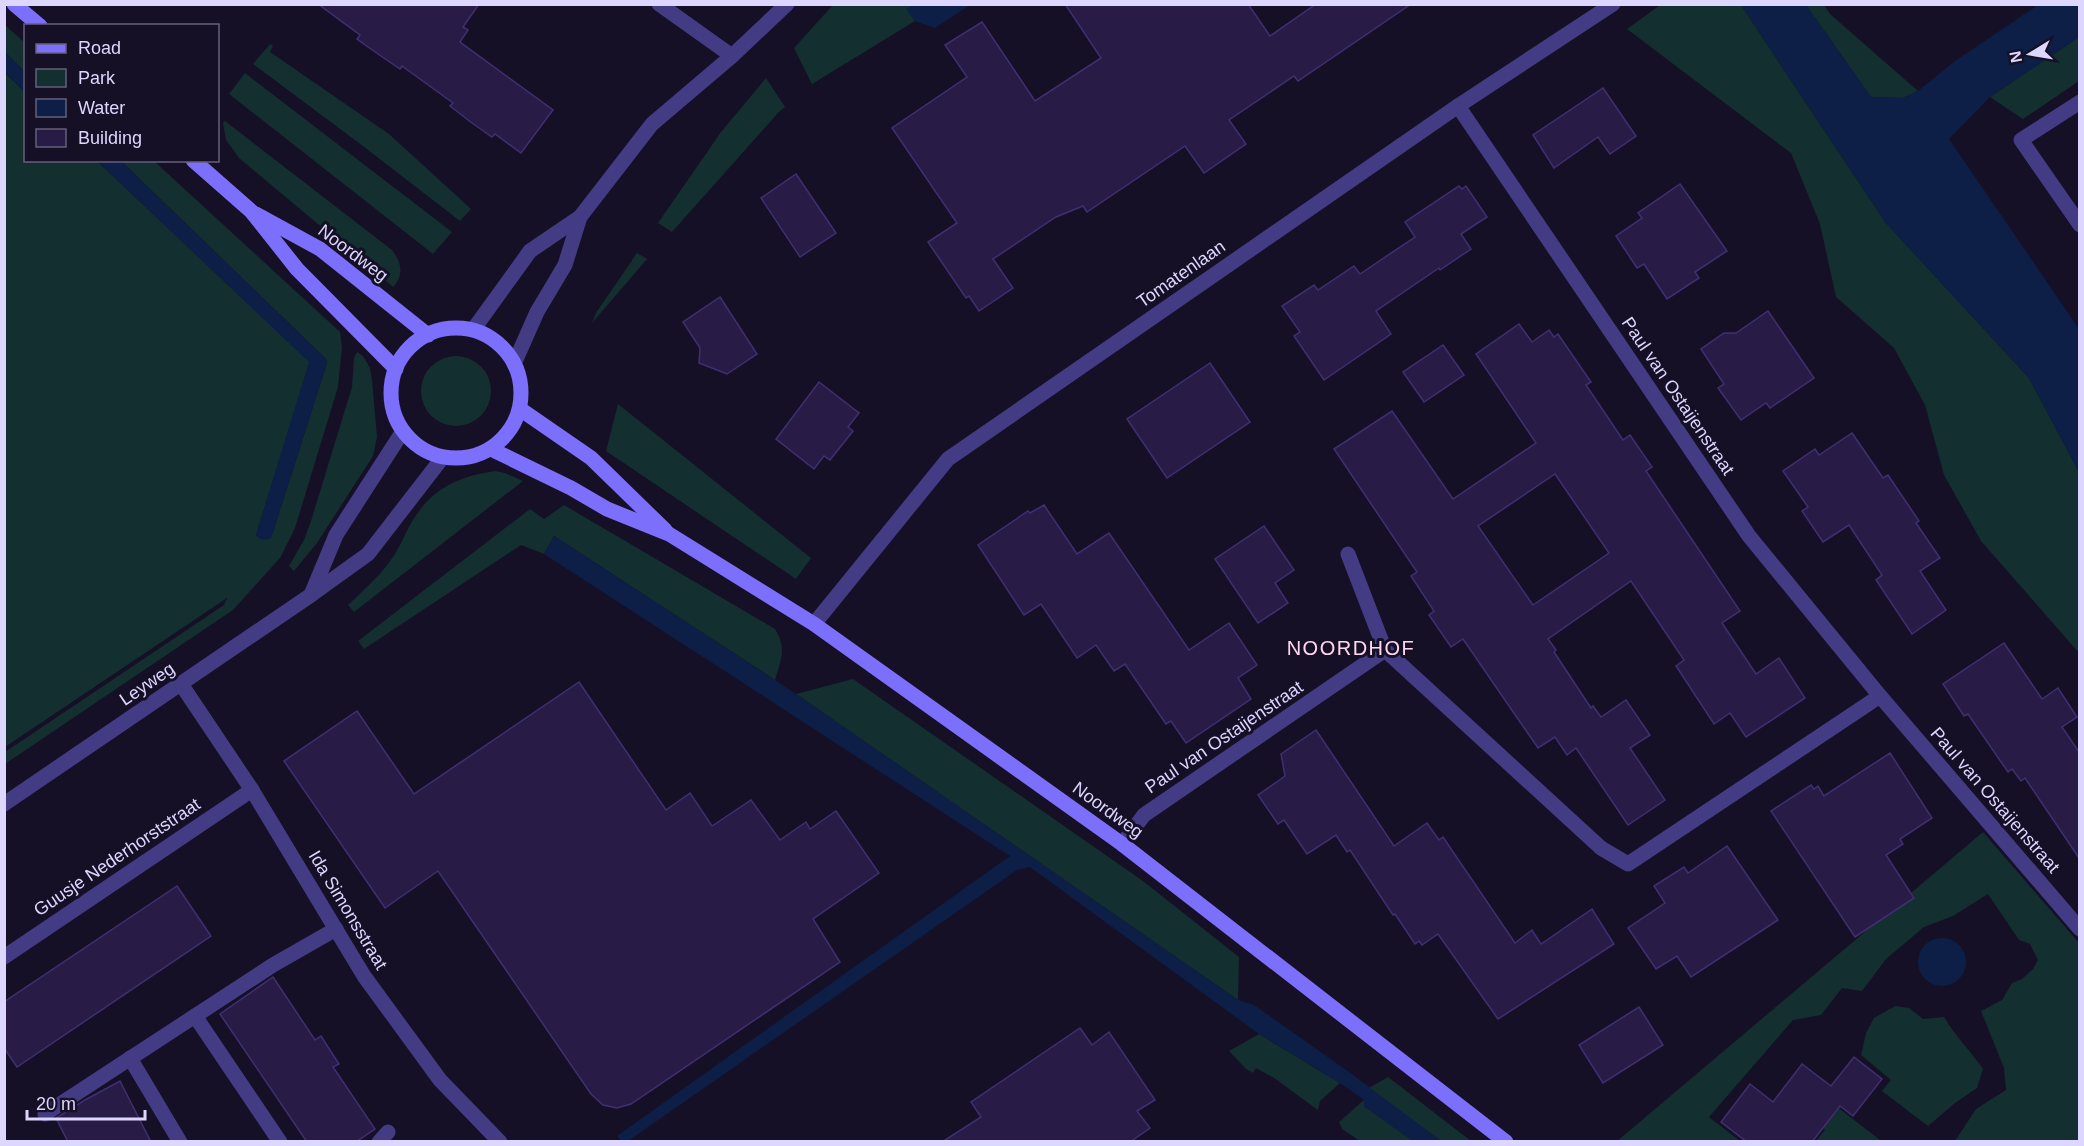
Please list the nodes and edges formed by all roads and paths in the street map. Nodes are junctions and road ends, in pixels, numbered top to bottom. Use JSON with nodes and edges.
{"nodes":[{"id":1,"x":14,"y":4,"type":"edge"},
{"id":2,"x":658,"y":4,"type":"edge"},
{"id":3,"x":787,"y":4,"type":"edge"},
{"id":4,"x":1613,"y":4,"type":"edge"},
{"id":5,"x":38,"y":24,"type":"edge"},
{"id":6,"x":732,"y":56,"type":"junction"},
{"id":7,"x":2079,"y":102,"type":"edge"},
{"id":8,"x":1458,"y":106,"type":"junction"},
{"id":9,"x":195,"y":162,"type":"edge"},
{"id":10,"x":251,"y":211,"type":"junction"},
{"id":11,"x":580,"y":217,"type":"junction"},
{"id":12,"x":2079,"y":225,"type":"edge"},
{"id":13,"x":473,"y":330,"type":"junction"},
{"id":14,"x":428,"y":335,"type":"junction"},
{"id":15,"x":514,"y":364,"type":"junction"},
{"id":16,"x":396,"y":369,"type":"junction"},
{"id":17,"x":520,"y":409,"type":"junction"},
{"id":18,"x":403,"y":431,"type":"junction"},
{"id":19,"x":490,"y":449,"type":"junction"},
{"id":20,"x":442,"y":457,"type":"junction"},
{"id":21,"x":669,"y":534,"type":"junction"},
{"id":22,"x":1348,"y":554,"type":"dead end"},
{"id":23,"x":310,"y":595,"type":"junction"},
{"id":24,"x":814,"y":624,"type":"junction"},
{"id":25,"x":1385,"y":650,"type":"junction"},
{"id":26,"x":181,"y":684,"type":"junction"},
{"id":27,"x":1880,"y":696,"type":"junction"},
{"id":28,"x":252,"y":790,"type":"junction"},
{"id":29,"x":4,"y":804,"type":"edge"},
{"id":30,"x":1122,"y":844,"type":"junction"},
{"id":31,"x":336,"y":929,"type":"junction"},
{"id":32,"x":2079,"y":929,"type":"edge"},
{"id":33,"x":4,"y":957,"type":"edge"},
{"id":34,"x":195,"y":1016,"type":"junction"},
{"id":35,"x":130,"y":1058,"type":"junction"},
{"id":36,"x":45,"y":1114,"type":"dead end"},
{"id":37,"x":180,"y":1142,"type":"edge"},
{"id":38,"x":280,"y":1142,"type":"edge"},
{"id":39,"x":500,"y":1142,"type":"edge"},
{"id":40,"x":1506,"y":1142,"type":"edge"}],
"edges":[{"from":1,"to":5,"type":"street"},
{"from":2,"to":6,"type":"street"},
{"from":3,"to":6,"type":"street"},
{"from":4,"to":8,"type":"street","name":"Tomatenlaan"},
{"from":6,"to":11,"type":"street"},
{"from":7,"to":12,"type":"street"},
{"from":8,"to":24,"type":"street","name":"Tomatenlaan"},
{"from":8,"to":27,"type":"street","name":"Paul van Ostaijenstraat"},
{"from":9,"to":10,"type":"street","name":"Noordweg"},
{"from":10,"to":14,"type":"street","name":"Noordweg"},
{"from":10,"to":16,"type":"street","name":"Noordweg"},
{"from":11,"to":13,"type":"street"},
{"from":11,"to":15,"type":"street"},
{"from":13,"to":14,"type":"street"},
{"from":13,"to":15,"type":"street"},
{"from":14,"to":16,"type":"street"},
{"from":15,"to":17,"type":"street"},
{"from":16,"to":18,"type":"street"},
{"from":17,"to":19,"type":"street"},
{"from":17,"to":21,"type":"street","name":"Noordweg"},
{"from":18,"to":20,"type":"street"},
{"from":18,"to":23,"type":"street"},
{"from":19,"to":20,"type":"street"},
{"from":19,"to":21,"type":"street","name":"Noordweg"},
{"from":20,"to":23,"type":"street","name":"Leyweg"},
{"from":21,"to":24,"type":"street","name":"Noordweg"},
{"from":22,"to":25,"type":"street"},
{"from":23,"to":26,"type":"street","name":"Leyweg"},
{"from":24,"to":30,"type":"street","name":"Noordweg"},
{"from":25,"to":27,"type":"street"},
{"from":25,"to":30,"type":"street","name":"Paul van Ostaijenstraat"},
{"from":26,"to":28,"type":"street","name":"Ida Simonsstraat"},
{"from":26,"to":29,"type":"street","name":"Leyweg"},
{"from":27,"to":32,"type":"street","name":"Paul van Ostaijenstraat"},
{"from":28,"to":31,"type":"street","name":"Ida Simonsstraat"},
{"from":28,"to":33,"type":"street","name":"Guusje Nederhorststraat"},
{"from":30,"to":40,"type":"street","name":"Noordweg"},
{"from":31,"to":34,"type":"street"},
{"from":31,"to":39,"type":"street","name":"Ida Simonsstraat"},
{"from":34,"to":35,"type":"street"},
{"from":34,"to":38,"type":"street"},
{"from":35,"to":36,"type":"street"},
{"from":35,"to":37,"type":"street"}]}
